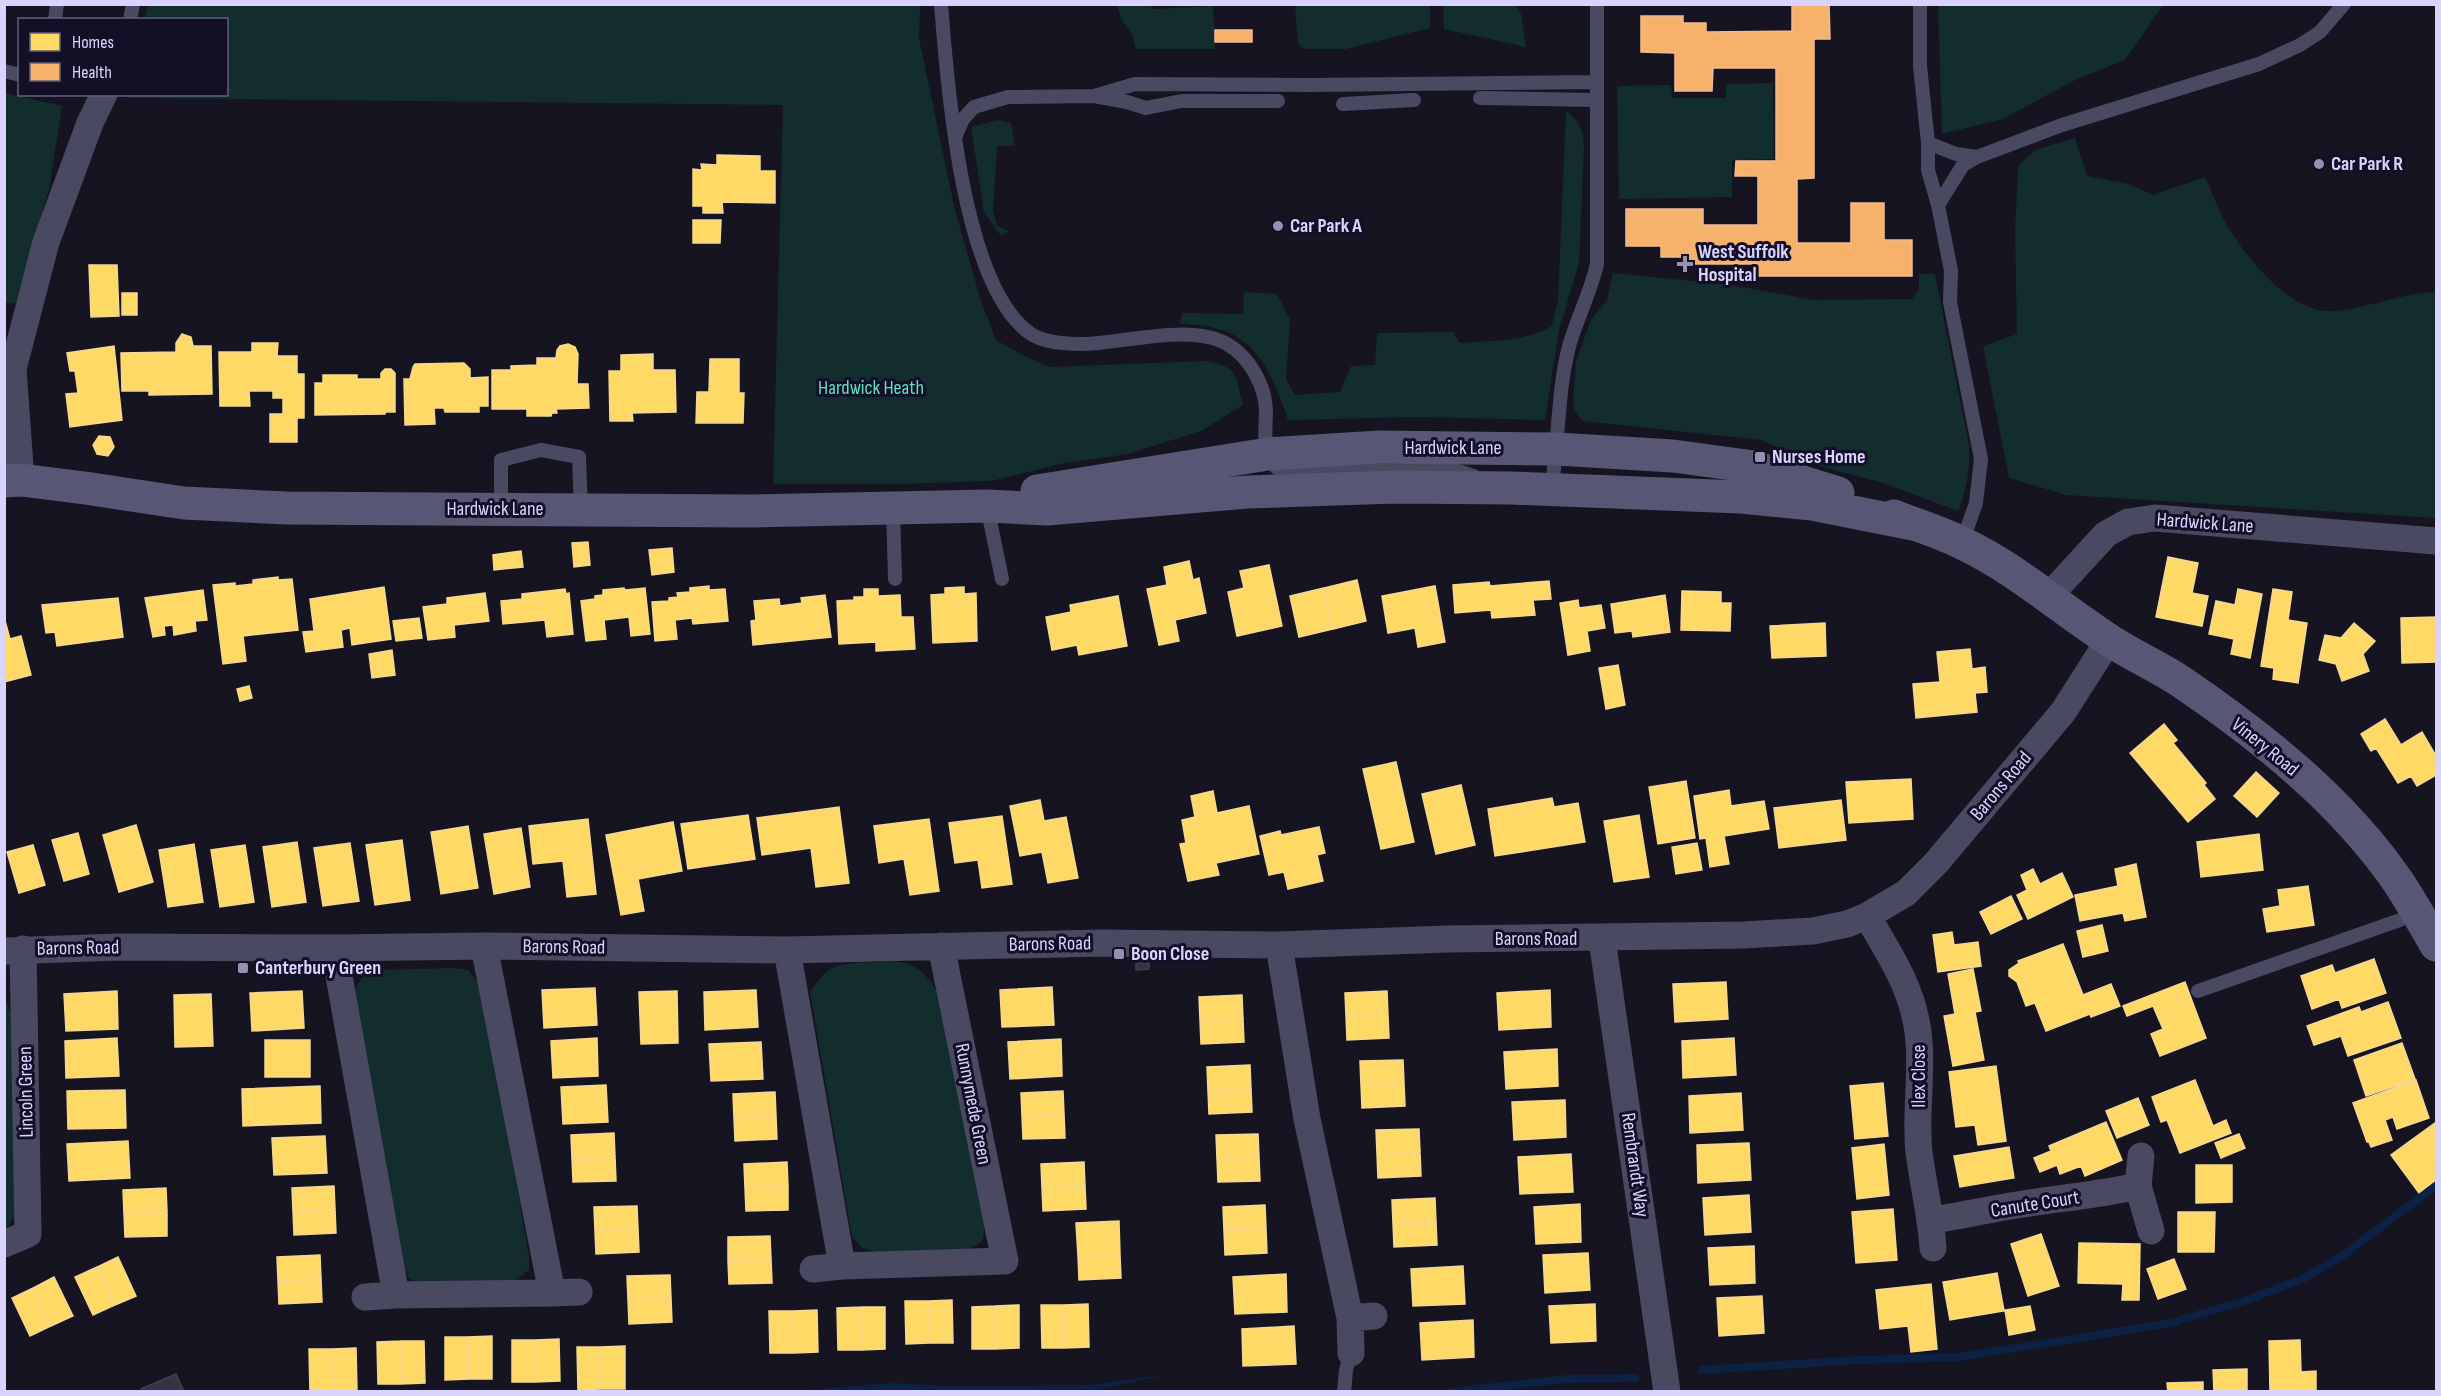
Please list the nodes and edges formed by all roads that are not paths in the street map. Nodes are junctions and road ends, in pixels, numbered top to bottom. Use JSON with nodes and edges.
{"nodes":[{"id":1,"x":941,"y":4,"type":"edge"},
{"id":2,"x":1597,"y":4,"type":"edge"},
{"id":3,"x":1920,"y":4,"type":"edge"},
{"id":4,"x":2344,"y":4,"type":"edge"},
{"id":5,"x":1596,"y":82,"type":"junction"},
{"id":6,"x":103,"y":96,"type":"edge"},
{"id":7,"x":1095,"y":96,"type":"junction"},
{"id":8,"x":1480,"y":98,"type":"dead end"},
{"id":9,"x":1414,"y":100,"type":"dead end"},
{"id":10,"x":1596,"y":100,"type":"junction"},
{"id":11,"x":1278,"y":101,"type":"dead end"},
{"id":12,"x":1343,"y":104,"type":"dead end"},
{"id":13,"x":956,"y":135,"type":"junction"},
{"id":14,"x":1928,"y":143,"type":"junction"},
{"id":15,"x":1977,"y":157,"type":"junction"},
{"id":16,"x":1938,"y":205,"type":"junction"},
{"id":17,"x":1558,"y":437,"type":"junction"},
{"id":18,"x":1266,"y":442,"type":"junction"},
{"id":19,"x":13,"y":481,"type":"edge"},
{"id":20,"x":1525,"y":489,"type":"junction"},
{"id":21,"x":987,"y":506,"type":"junction"},
{"id":22,"x":501,"y":509,"type":"junction"},
{"id":23,"x":581,"y":509,"type":"junction"},
{"id":24,"x":893,"y":509,"type":"junction"},
{"id":25,"x":1913,"y":524,"type":"junction"},
{"id":26,"x":2436,"y":541,"type":"edge"},
{"id":27,"x":1962,"y":543,"type":"junction"},
{"id":28,"x":894,"y":579,"type":"dead end"},
{"id":29,"x":1002,"y":579,"type":"dead end"},
{"id":30,"x":2049,"y":596,"type":"junction"},
{"id":31,"x":2109,"y":640,"type":"junction"},
{"id":32,"x":2417,"y":912,"type":"junction"},
{"id":33,"x":1867,"y":916,"type":"junction"},
{"id":34,"x":1602,"y":939,"type":"junction"},
{"id":35,"x":1279,"y":945,"type":"junction"},
{"id":36,"x":2436,"y":945,"type":"edge"},
{"id":37,"x":484,"y":946,"type":"junction"},
{"id":38,"x":941,"y":946,"type":"junction"},
{"id":39,"x":334,"y":948,"type":"junction"},
{"id":40,"x":14,"y":950,"type":"edge"},
{"id":41,"x":788,"y":950,"type":"junction"},
{"id":42,"x":2198,"y":991,"type":"dead end"},
{"id":43,"x":2141,"y":1156,"type":"dead end"},
{"id":44,"x":2138,"y":1186,"type":"junction"},
{"id":45,"x":1931,"y":1220,"type":"junction"},
{"id":46,"x":2151,"y":1231,"type":"dead end"},
{"id":47,"x":28,"y":1235,"type":"edge"},
{"id":48,"x":1933,"y":1248,"type":"dead end"},
{"id":49,"x":843,"y":1266,"type":"junction"},
{"id":50,"x":813,"y":1269,"type":"dead end"},
{"id":51,"x":579,"y":1292,"type":"dead end"},
{"id":52,"x":552,"y":1293,"type":"junction"},
{"id":53,"x":396,"y":1295,"type":"junction"},
{"id":54,"x":365,"y":1297,"type":"dead end"},
{"id":55,"x":1351,"y":1353,"type":"joint"},
{"id":56,"x":1344,"y":1392,"type":"edge"},
{"id":57,"x":1667,"y":1392,"type":"edge"}],
"edges":[{"from":1,"to":13,"type":"lane"},
{"from":2,"to":5,"type":"lane"},
{"from":3,"to":14,"type":"lane"},
{"from":4,"to":15,"type":"lane"},
{"from":5,"to":7,"type":"lane"},
{"from":5,"to":10,"type":"lane"},
{"from":6,"to":19,"type":"street"},
{"from":7,"to":11,"type":"lane"},
{"from":7,"to":13,"type":"lane"},
{"from":8,"to":10,"type":"lane"},
{"from":9,"to":12,"type":"lane"},
{"from":10,"to":17,"type":"lane"},
{"from":13,"to":18,"type":"lane"},
{"from":14,"to":15,"type":"lane"},
{"from":14,"to":16,"type":"lane"},
{"from":15,"to":16,"type":"lane"},
{"from":16,"to":27,"type":"lane"},
{"from":17,"to":18,"type":"street","name":"Hardwick Lane"},
{"from":17,"to":20,"type":"lane"},
{"from":17,"to":25,"type":"street","name":"Hardwick Lane"},
{"from":18,"to":20,"type":"lane"},
{"from":18,"to":21,"type":"street","name":"Hardwick Lane"},
{"from":19,"to":22,"type":"street","name":"Hardwick Lane"},
{"from":20,"to":21,"type":"street","name":"Hardwick Lane"},
{"from":20,"to":25,"type":"street","name":"Hardwick Lane"},
{"from":21,"to":24,"type":"street","name":"Hardwick Lane"},
{"from":21,"to":29,"type":"lane"},
{"from":22,"to":23,"type":"street","name":"Hardwick Lane"},
{"from":22,"to":23,"type":"lane"},
{"from":23,"to":24,"type":"street","name":"Hardwick Lane"},
{"from":24,"to":28,"type":"lane"},
{"from":25,"to":27,"type":"street","name":"Hardwick Lane"},
{"from":26,"to":30,"type":"street","name":"Hardwick Lane"},
{"from":27,"to":30,"type":"street","name":"Hardwick Lane"},
{"from":30,"to":31,"type":"street","name":"Vinery Road"},
{"from":31,"to":32,"type":"street","name":"Vinery Road"},
{"from":31,"to":33,"type":"street","name":"Barons Road"},
{"from":32,"to":36,"type":"street","name":"Vinery Road"},
{"from":32,"to":42,"type":"lane"},
{"from":33,"to":34,"type":"street","name":"Barons Road"},
{"from":33,"to":45,"type":"street","name":"Ilex Close"},
{"from":34,"to":35,"type":"street","name":"Barons Road"},
{"from":34,"to":57,"type":"street","name":"Rembrandt Way"},
{"from":35,"to":38,"type":"street","name":"Barons Road"},
{"from":35,"to":55,"type":"street"},
{"from":37,"to":39,"type":"street","name":"Barons Road"},
{"from":37,"to":41,"type":"street","name":"Barons Road"},
{"from":37,"to":52,"type":"street"},
{"from":38,"to":41,"type":"street","name":"Barons Road"},
{"from":38,"to":49,"type":"street","name":"Runnymede Green"},
{"from":39,"to":40,"type":"street","name":"Barons Road"},
{"from":39,"to":53,"type":"street"},
{"from":40,"to":47,"type":"street","name":"Lincoln Green"},
{"from":41,"to":49,"type":"street"},
{"from":43,"to":44,"type":"street"},
{"from":44,"to":45,"type":"street","name":"Canute Court"},
{"from":44,"to":46,"type":"street"},
{"from":45,"to":48,"type":"street","name":"Ilex Close"},
{"from":49,"to":50,"type":"street","name":"Runnymede Green"},
{"from":51,"to":52,"type":"street"},
{"from":52,"to":53,"type":"street"},
{"from":53,"to":54,"type":"street"},
{"from":55,"to":56,"type":"lane"}]}
